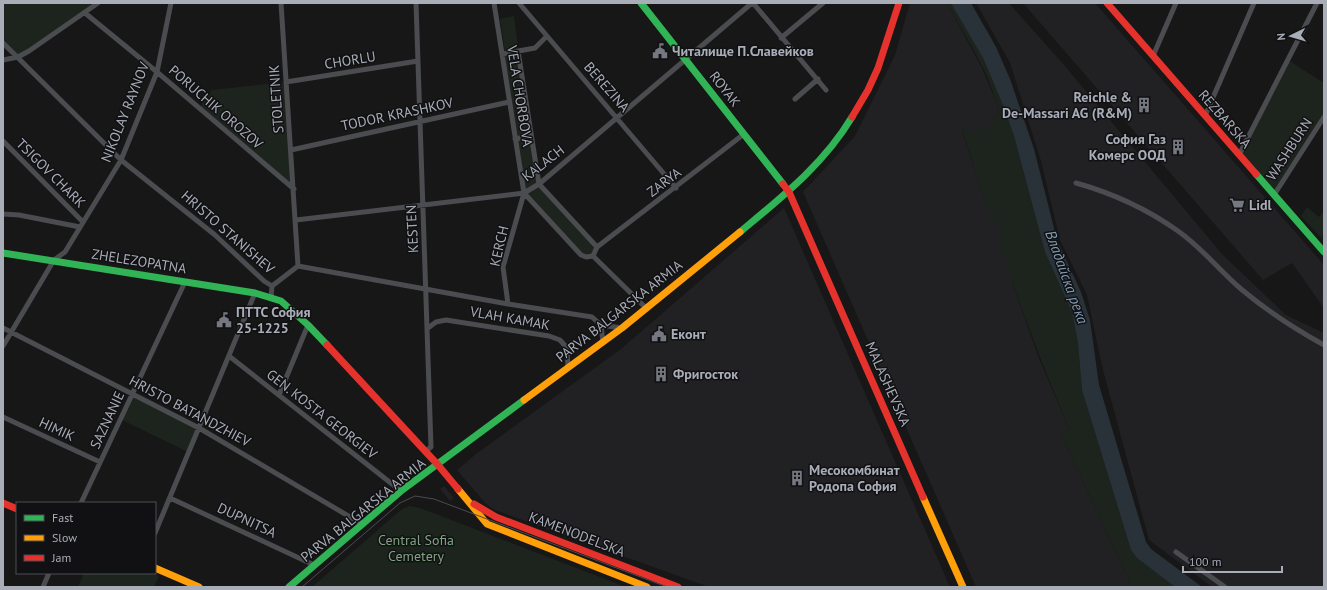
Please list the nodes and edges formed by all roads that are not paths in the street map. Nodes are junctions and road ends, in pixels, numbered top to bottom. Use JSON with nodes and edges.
{"nodes":[{"id":1,"x":98,"y":3,"type":"edge"},
{"id":2,"x":171,"y":3,"type":"edge"},
{"id":3,"x":281,"y":3,"type":"edge"},
{"id":4,"x":416,"y":3,"type":"edge"},
{"id":5,"x":494,"y":3,"type":"edge"},
{"id":6,"x":519,"y":3,"type":"edge"},
{"id":7,"x":641,"y":3,"type":"edge"},
{"id":8,"x":752,"y":3,"type":"edge"},
{"id":9,"x":823,"y":3,"type":"edge"},
{"id":10,"x":899,"y":3,"type":"edge"},
{"id":11,"x":1107,"y":3,"type":"edge"},
{"id":12,"x":1176,"y":3,"type":"edge"},
{"id":13,"x":1254,"y":3,"type":"edge"},
{"id":14,"x":1317,"y":3,"type":"edge"},
{"id":15,"x":85,"y":13,"type":"junction"},
{"id":16,"x":547,"y":36,"type":"junction"},
{"id":17,"x":781,"y":38,"type":"junction"},
{"id":18,"x":3,"y":42,"type":"edge"},
{"id":19,"x":518,"y":51,"type":"junction"},
{"id":20,"x":502,"y":54,"type":"junction"},
{"id":21,"x":1153,"y":56,"type":"junction"},
{"id":22,"x":18,"y":57,"type":"junction"},
{"id":23,"x":3,"y":60,"type":"edge"},
{"id":24,"x":686,"y":60,"type":"junction"},
{"id":25,"x":418,"y":61,"type":"junction"},
{"id":26,"x":157,"y":72,"type":"junction"},
{"id":27,"x":818,"y":79,"type":"junction"},
{"id":28,"x":286,"y":82,"type":"junction"},
{"id":29,"x":826,"y":90,"type":"dead end"},
{"id":30,"x":795,"y":100,"type":"dead end"},
{"id":31,"x":509,"y":102,"type":"junction"},
{"id":32,"x":1205,"y":116,"type":"junction"},
{"id":33,"x":1324,"y":117,"type":"edge"},
{"id":34,"x":617,"y":118,"type":"junction"},
{"id":35,"x":420,"y":121,"type":"junction"},
{"id":36,"x":744,"y":134,"type":"junction"},
{"id":37,"x":530,"y":136,"type":"junction"},
{"id":38,"x":515,"y":139,"type":"junction"},
{"id":39,"x":3,"y":141,"type":"edge"},
{"id":40,"x":291,"y":150,"type":"junction"},
{"id":41,"x":1239,"y":155,"type":"junction"},
{"id":42,"x":121,"y":160,"type":"junction"},
{"id":43,"x":1076,"y":183,"type":"dead end"},
{"id":44,"x":539,"y":184,"type":"junction"},
{"id":45,"x":676,"y":188,"type":"junction"},
{"id":46,"x":294,"y":189,"type":"junction"},
{"id":47,"x":789,"y":192,"type":"junction"},
{"id":48,"x":524,"y":193,"type":"junction"},
{"id":49,"x":1274,"y":195,"type":"junction"},
{"id":50,"x":423,"y":206,"type":"junction"},
{"id":51,"x":3,"y":214,"type":"edge"},
{"id":52,"x":296,"y":220,"type":"junction"},
{"id":53,"x":81,"y":225,"type":"junction"},
{"id":54,"x":597,"y":247,"type":"junction"},
{"id":55,"x":1323,"y":248,"type":"edge"},
{"id":56,"x":3,"y":253,"type":"edge"},
{"id":57,"x":592,"y":256,"type":"junction"},
{"id":58,"x":54,"y":260,"type":"junction"},
{"id":59,"x":298,"y":266,"type":"junction"},
{"id":60,"x":185,"y":282,"type":"junction"},
{"id":61,"x":272,"y":286,"type":"junction"},
{"id":62,"x":427,"y":289,"type":"junction"},
{"id":63,"x":255,"y":293,"type":"junction"},
{"id":64,"x":271,"y":297,"type":"junction"},
{"id":65,"x":508,"y":304,"type":"junction"},
{"id":66,"x":647,"y":309,"type":"junction"},
{"id":67,"x":308,"y":326,"type":"junction"},
{"id":68,"x":601,"y":326,"type":"junction"},
{"id":69,"x":3,"y":328,"type":"edge"},
{"id":70,"x":428,"y":328,"type":"junction"},
{"id":71,"x":622,"y":328,"type":"junction"},
{"id":72,"x":11,"y":332,"type":"junction"},
{"id":73,"x":603,"y":343,"type":"junction"},
{"id":74,"x":1324,"y":345,"type":"edge"},
{"id":75,"x":3,"y":346,"type":"edge"},
{"id":76,"x":229,"y":356,"type":"junction"},
{"id":77,"x":568,"y":368,"type":"junction"},
{"id":78,"x":132,"y":394,"type":"junction"},
{"id":79,"x":279,"y":395,"type":"junction"},
{"id":80,"x":3,"y":417,"type":"edge"},
{"id":81,"x":199,"y":428,"type":"junction"},
{"id":82,"x":426,"y":451,"type":"junction"},
{"id":83,"x":100,"y":462,"type":"junction"},
{"id":84,"x":438,"y":465,"type":"junction"},
{"id":85,"x":401,"y":491,"type":"junction"},
{"id":86,"x":170,"y":498,"type":"junction"},
{"id":87,"x":468,"y":501,"type":"junction"},
{"id":88,"x":81,"y":502,"type":"edge"},
{"id":89,"x":3,"y":503,"type":"edge"},
{"id":90,"x":16,"y":509,"type":"edge"},
{"id":91,"x":362,"y":524,"type":"junction"},
{"id":92,"x":156,"y":531,"type":"edge"},
{"id":93,"x":1176,"y":552,"type":"dead end"},
{"id":94,"x":314,"y":565,"type":"junction"},
{"id":95,"x":156,"y":568,"type":"edge"},
{"id":96,"x":49,"y":574,"type":"edge"},
{"id":97,"x":43,"y":587,"type":"edge"},
{"id":98,"x":200,"y":587,"type":"edge"},
{"id":99,"x":289,"y":587,"type":"edge"},
{"id":100,"x":647,"y":587,"type":"edge"},
{"id":101,"x":678,"y":587,"type":"edge"},
{"id":102,"x":963,"y":587,"type":"edge"},
{"id":103,"x":1224,"y":587,"type":"edge"}],
"edges":[{"from":1,"to":15,"type":"street"},
{"from":2,"to":26,"type":"street","name":"NIKOLAY RAYNOV"},
{"from":3,"to":28,"type":"street","name":"STOLETNIK"},
{"from":4,"to":25,"type":"street","name":"KESTEN"},
{"from":5,"to":20,"type":"street","name":"VELA CHORBOVA"},
{"from":6,"to":16,"type":"street","name":"BEREZINA"},
{"from":7,"to":24,"type":"street","name":"ROYAK"},
{"from":8,"to":17,"type":"street"},
{"from":8,"to":24,"type":"street","name":"KALACH"},
{"from":9,"to":17,"type":"street"},
{"from":10,"to":47,"type":"street","name":"PARVA BALGARSKA ARMIA"},
{"from":11,"to":21,"type":"street","name":"REZBARSKA"},
{"from":12,"to":21,"type":"street"},
{"from":13,"to":32,"type":"street"},
{"from":14,"to":41,"type":"street"},
{"from":15,"to":22,"type":"street"},
{"from":15,"to":26,"type":"street","name":"PORUCHIK OROZOV"},
{"from":16,"to":19,"type":"street"},
{"from":16,"to":34,"type":"street","name":"BEREZINA"},
{"from":17,"to":27,"type":"street"},
{"from":18,"to":22,"type":"street","name":"HRISTO STANISHEV"},
{"from":19,"to":20,"type":"street"},
{"from":19,"to":37,"type":"street","name":"VELA CHORBOVA"},
{"from":20,"to":31,"type":"street","name":"VELA CHORBOVA"},
{"from":21,"to":32,"type":"street","name":"REZBARSKA"},
{"from":22,"to":23,"type":"street"},
{"from":22,"to":42,"type":"street","name":"HRISTO STANISHEV"},
{"from":24,"to":34,"type":"street","name":"KALACH"},
{"from":24,"to":36,"type":"street","name":"ROYAK"},
{"from":25,"to":28,"type":"street","name":"CHORLU"},
{"from":25,"to":35,"type":"street","name":"KESTEN"},
{"from":26,"to":42,"type":"street","name":"NIKOLAY RAYNOV"},
{"from":26,"to":46,"type":"street","name":"PORUCHIK OROZOV"},
{"from":27,"to":29,"type":"street"},
{"from":27,"to":30,"type":"street"},
{"from":28,"to":40,"type":"street","name":"STOLETNIK"},
{"from":31,"to":35,"type":"street","name":"TODOR KRASHKOV"},
{"from":31,"to":38,"type":"street","name":"VELA CHORBOVA"},
{"from":32,"to":41,"type":"street","name":"REZBARSKA"},
{"from":33,"to":49,"type":"street","name":"WASHBURN"},
{"from":34,"to":44,"type":"street","name":"KALACH"},
{"from":34,"to":45,"type":"street","name":"BEREZINA"},
{"from":35,"to":40,"type":"street","name":"TODOR KRASHKOV"},
{"from":35,"to":50,"type":"street","name":"KESTEN"},
{"from":36,"to":45,"type":"street","name":"ZARYA"},
{"from":36,"to":47,"type":"street","name":"ROYAK"},
{"from":37,"to":38,"type":"street"},
{"from":37,"to":44,"type":"street","name":"VELA CHORBOVA"},
{"from":38,"to":48,"type":"street","name":"VELA CHORBOVA"},
{"from":39,"to":53,"type":"street","name":"TSIGOV CHARK"},
{"from":40,"to":46,"type":"street","name":"STOLETNIK"},
{"from":41,"to":49,"type":"street","name":"REZBARSKA"},
{"from":42,"to":53,"type":"street","name":"NIKOLAY RAYNOV"},
{"from":42,"to":61,"type":"street","name":"HRISTO STANISHEV"},
{"from":43,"to":74,"type":"street"},
{"from":44,"to":48,"type":"street","name":"KALACH"},
{"from":44,"to":54,"type":"street"},
{"from":45,"to":54,"type":"street","name":"ZARYA"},
{"from":46,"to":52,"type":"street","name":"STOLETNIK"},
{"from":47,"to":66,"type":"street","name":"PARVA BALGARSKA ARMIA"},
{"from":47,"to":102,"type":"street","name":"MALASHEVSKA"},
{"from":48,"to":50,"type":"street","name":"KALACH"},
{"from":48,"to":57,"type":"street"},
{"from":48,"to":65,"type":"street","name":"KERCH"},
{"from":49,"to":55,"type":"street","name":"REZBARSKA"},
{"from":50,"to":52,"type":"street","name":"KALACH"},
{"from":50,"to":62,"type":"street","name":"KESTEN"},
{"from":51,"to":53,"type":"street"},
{"from":52,"to":59,"type":"street","name":"STOLETNIK"},
{"from":53,"to":58,"type":"street","name":"NIKOLAY RAYNOV"},
{"from":54,"to":57,"type":"street"},
{"from":56,"to":58,"type":"street","name":"ZHELEZOPATNA"},
{"from":57,"to":66,"type":"street"},
{"from":58,"to":60,"type":"street","name":"ZHELEZOPATNA"},
{"from":58,"to":72,"type":"street","name":"NIKOLAY RAYNOV"},
{"from":59,"to":61,"type":"street"},
{"from":59,"to":62,"type":"street"},
{"from":60,"to":63,"type":"street","name":"ZHELEZOPATNA"},
{"from":60,"to":78,"type":"street","name":"SAZNANIE"},
{"from":61,"to":64,"type":"street","name":"HRISTO STANISHEV"},
{"from":62,"to":65,"type":"street"},
{"from":62,"to":70,"type":"street","name":"KESTEN"},
{"from":63,"to":64,"type":"street","name":"ZHELEZOPATNA"},
{"from":63,"to":76,"type":"street"},
{"from":64,"to":67,"type":"street","name":"HRISTO STANISHEV"},
{"from":65,"to":68,"type":"street","name":"VLAH KAMAK"},
{"from":66,"to":71,"type":"street","name":"PARVA BALGARSKA ARMIA"},
{"from":67,"to":79,"type":"street"},
{"from":67,"to":82,"type":"street","name":"HRISTO STANISHEV"},
{"from":68,"to":71,"type":"street","name":"VLAH KAMAK"},
{"from":68,"to":73,"type":"street"},
{"from":69,"to":72,"type":"street","name":"HRISTO BATANDZHIEV"},
{"from":70,"to":77,"type":"street","name":"VLAH KAMAK"},
{"from":70,"to":82,"type":"street","name":"KESTEN"},
{"from":71,"to":73,"type":"street","name":"PARVA BALGARSKA ARMIA"},
{"from":72,"to":75,"type":"street","name":"NIKOLAY RAYNOV"},
{"from":72,"to":78,"type":"street","name":"HRISTO BATANDZHIEV"},
{"from":73,"to":77,"type":"street","name":"PARVA BALGARSKA ARMIA"},
{"from":76,"to":79,"type":"street","name":"GEN. KOSTA GEORGIEV"},
{"from":76,"to":81,"type":"street"},
{"from":77,"to":84,"type":"street","name":"PARVA BALGARSKA ARMIA"},
{"from":78,"to":81,"type":"street","name":"HRISTO BATANDZHIEV"},
{"from":78,"to":83,"type":"street","name":"SAZNANIE"},
{"from":79,"to":85,"type":"street","name":"GEN. KOSTA GEORGIEV"},
{"from":80,"to":83,"type":"street","name":"HIMIK"},
{"from":81,"to":86,"type":"street"},
{"from":81,"to":91,"type":"street","name":"HRISTO BATANDZHIEV"},
{"from":82,"to":84,"type":"street","name":"HRISTO STANISHEV"},
{"from":83,"to":88,"type":"street","name":"SAZNANIE"},
{"from":84,"to":85,"type":"street","name":"PARVA BALGARSKA ARMIA"},
{"from":84,"to":87,"type":"street","name":"KAMENODELSKA"},
{"from":85,"to":91,"type":"street","name":"PARVA BALGARSKA ARMIA"},
{"from":86,"to":92,"type":"street"},
{"from":86,"to":94,"type":"street","name":"DUPNITSA"},
{"from":87,"to":100,"type":"street","name":"KAMENODELSKA"},
{"from":87,"to":101,"type":"street","name":"KAMENODELSKA"},
{"from":89,"to":90,"type":"street"},
{"from":91,"to":94,"type":"street","name":"PARVA BALGARSKA ARMIA"},
{"from":93,"to":103,"type":"street"},
{"from":94,"to":99,"type":"street","name":"PARVA BALGARSKA ARMIA"},
{"from":95,"to":98,"type":"street"},
{"from":96,"to":97,"type":"street"}]}
